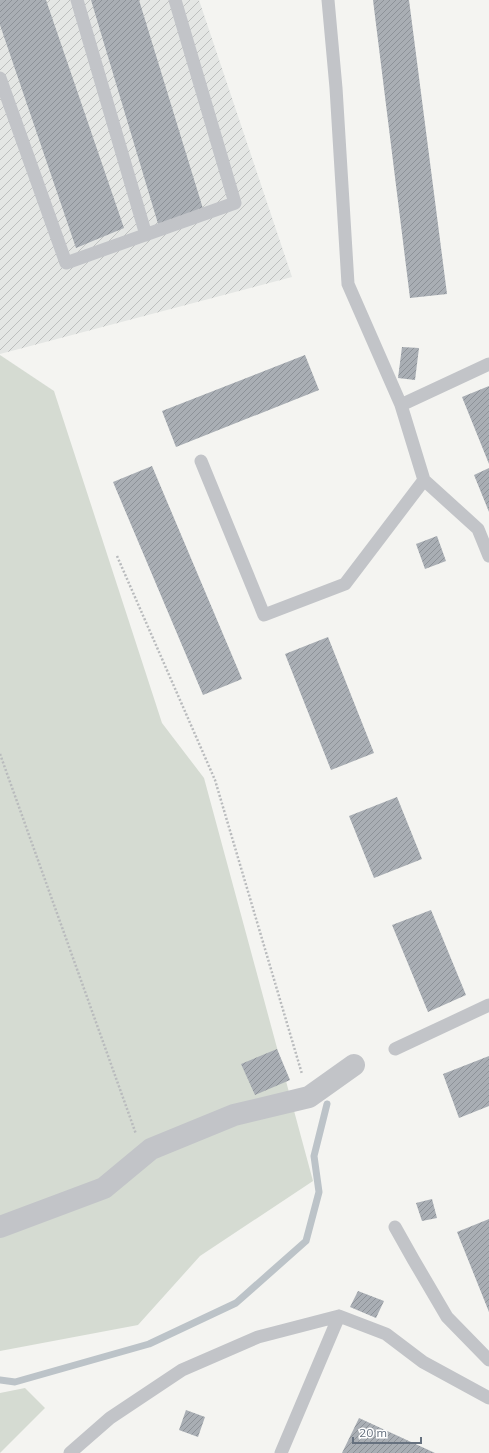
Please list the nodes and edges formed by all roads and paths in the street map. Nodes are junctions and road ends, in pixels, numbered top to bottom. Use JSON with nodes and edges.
{"nodes":[{"id":1,"x":76,"y":0,"type":"edge"},
{"id":2,"x":175,"y":0,"type":"edge"},
{"id":3,"x":328,"y":0,"type":"edge"},
{"id":4,"x":0,"y":78,"type":"edge"},
{"id":5,"x":146,"y":235,"type":"junction"},
{"id":6,"x":489,"y":364,"type":"edge"},
{"id":7,"x":401,"y":406,"type":"junction"},
{"id":8,"x":201,"y":461,"type":"dead end"},
{"id":9,"x":424,"y":480,"type":"junction"},
{"id":10,"x":118,"y":556,"type":"dead end"},
{"id":11,"x":489,"y":556,"type":"edge"},
{"id":12,"x":0,"y":754,"type":"edge"},
{"id":13,"x":489,"y":1005,"type":"edge"},
{"id":14,"x":395,"y":1049,"type":"dead end"},
{"id":15,"x":354,"y":1065,"type":"dead end"},
{"id":16,"x":309,"y":1097,"type":"junction"},
{"id":17,"x":143,"y":1155,"type":"junction"},
{"id":18,"x":0,"y":1227,"type":"edge"},
{"id":19,"x":395,"y":1227,"type":"dead end"},
{"id":20,"x":339,"y":1316,"type":"junction"},
{"id":21,"x":489,"y":1360,"type":"edge"},
{"id":22,"x":489,"y":1398,"type":"edge"},
{"id":23,"x":70,"y":1453,"type":"edge"},
{"id":24,"x":281,"y":1453,"type":"edge"}],
"edges":[{"from":1,"to":5,"type":"lane"},
{"from":2,"to":5,"type":"lane"},
{"from":3,"to":7,"type":"lane"},
{"from":4,"to":5,"type":"lane"},
{"from":6,"to":7,"type":"lane"},
{"from":7,"to":9,"type":"lane"},
{"from":8,"to":9,"type":"lane"},
{"from":9,"to":11,"type":"lane"},
{"from":10,"to":16,"type":"path"},
{"from":12,"to":17,"type":"path"},
{"from":13,"to":14,"type":"lane"},
{"from":15,"to":16,"type":"street"},
{"from":16,"to":17,"type":"street"},
{"from":17,"to":18,"type":"street"},
{"from":19,"to":21,"type":"lane"},
{"from":20,"to":22,"type":"lane"},
{"from":20,"to":23,"type":"lane"},
{"from":20,"to":24,"type":"lane"}]}
